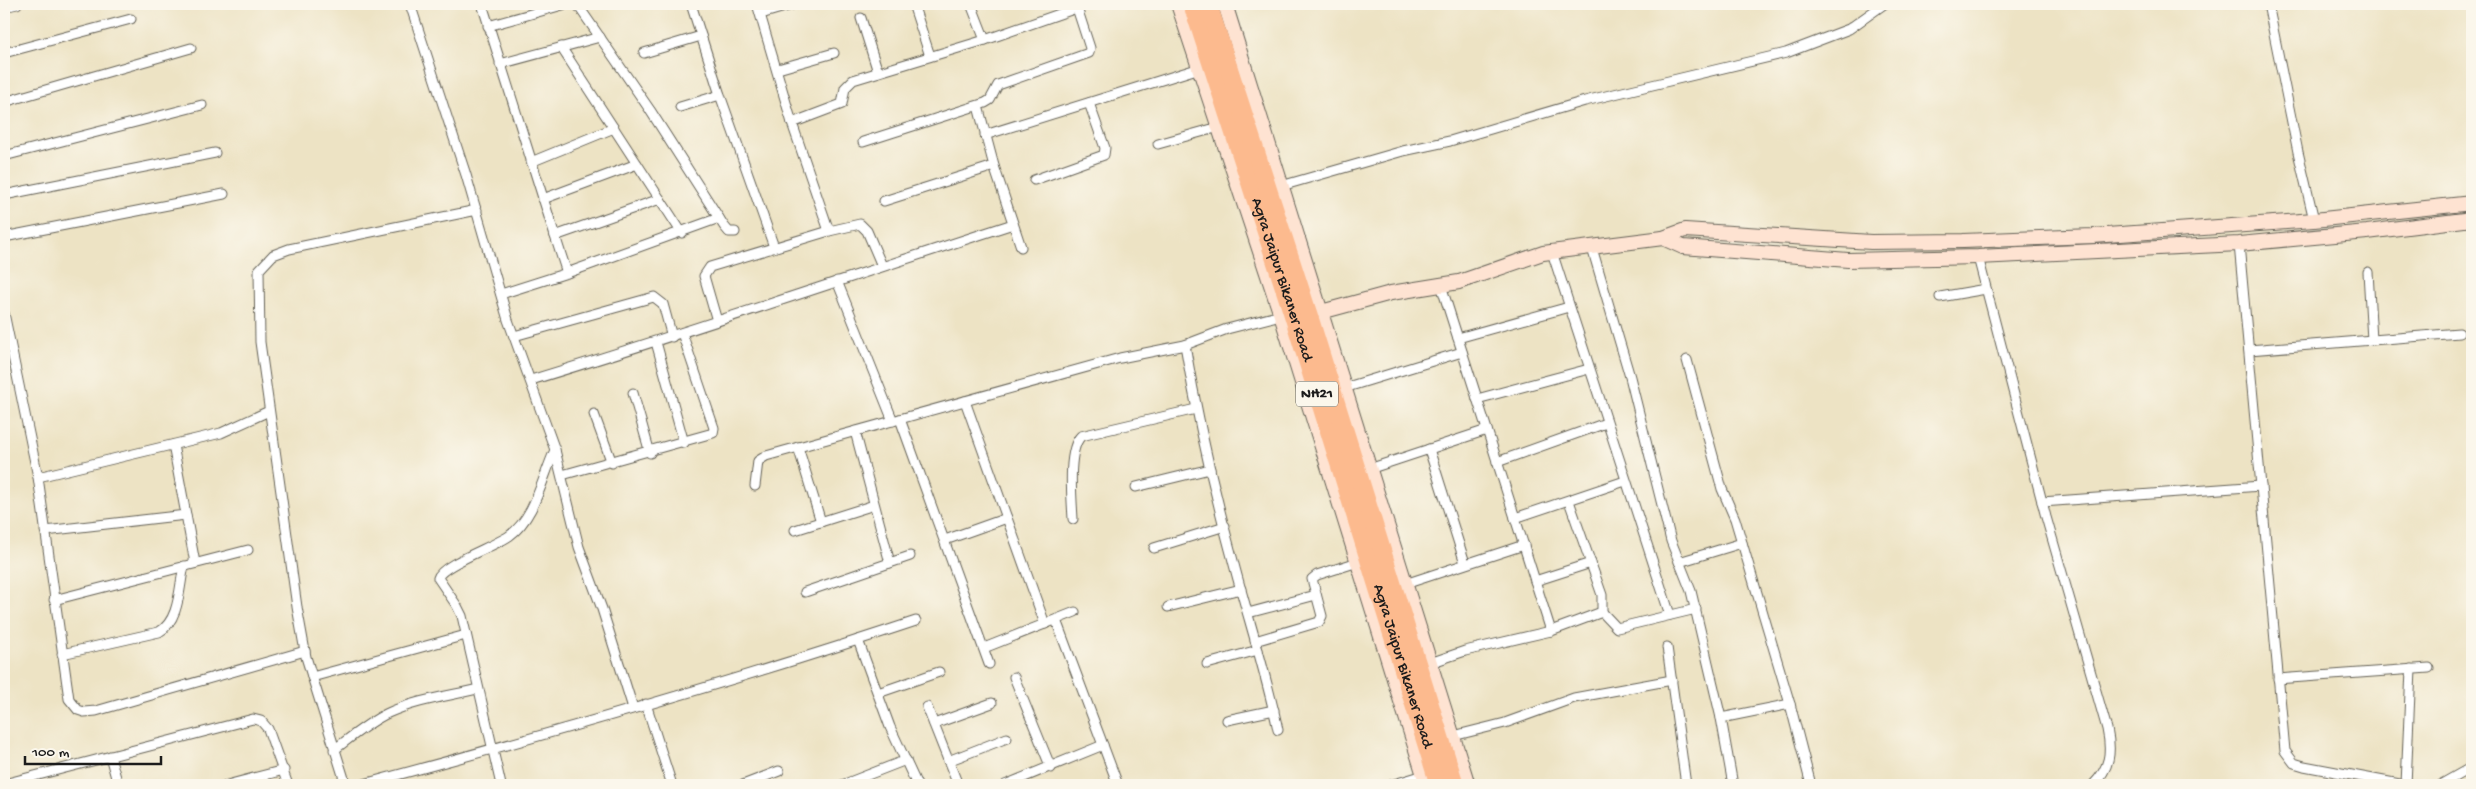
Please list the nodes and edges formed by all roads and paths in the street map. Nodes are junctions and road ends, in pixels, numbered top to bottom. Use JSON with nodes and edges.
{"nodes":[{"id":1,"x":16,"y":4,"type":"edge"},
{"id":2,"x":410,"y":4,"type":"edge"},
{"id":3,"x":482,"y":4,"type":"edge"},
{"id":4,"x":566,"y":4,"type":"edge"},
{"id":5,"x":577,"y":4,"type":"edge"},
{"id":6,"x":692,"y":4,"type":"edge"},
{"id":7,"x":758,"y":4,"type":"edge"},
{"id":8,"x":795,"y":4,"type":"edge"},
{"id":9,"x":913,"y":4,"type":"edge"},
{"id":10,"x":971,"y":4,"type":"edge"},
{"id":11,"x":1088,"y":4,"type":"edge"},
{"id":12,"x":1178,"y":4,"type":"edge"},
{"id":13,"x":1192,"y":4,"type":"edge"},
{"id":14,"x":1208,"y":4,"type":"edge"},
{"id":15,"x":1225,"y":4,"type":"edge"},
{"id":16,"x":1884,"y":4,"type":"edge"},
{"id":17,"x":2268,"y":4,"type":"edge"},
{"id":18,"x":4,"y":7,"type":"edge"},
{"id":19,"x":1076,"y":8,"type":"junction"},
{"id":20,"x":761,"y":14,"type":"junction"},
{"id":21,"x":861,"y":18,"type":"dead end"},
{"id":22,"x":132,"y":19,"type":"dead end"},
{"id":23,"x":488,"y":26,"type":"junction"},
{"id":24,"x":701,"y":36,"type":"junction"},
{"id":25,"x":600,"y":37,"type":"junction"},
{"id":26,"x":985,"y":40,"type":"junction"},
{"id":27,"x":561,"y":47,"type":"junction"},
{"id":28,"x":191,"y":48,"type":"dead end"},
{"id":29,"x":834,"y":52,"type":"dead end"},
{"id":30,"x":4,"y":53,"type":"edge"},
{"id":31,"x":644,"y":53,"type":"dead end"},
{"id":32,"x":930,"y":56,"type":"junction"},
{"id":33,"x":500,"y":64,"type":"junction"},
{"id":34,"x":1200,"y":68,"type":"junction"},
{"id":35,"x":778,"y":69,"type":"junction"},
{"id":36,"x":878,"y":72,"type":"junction"},
{"id":37,"x":720,"y":94,"type":"junction"},
{"id":38,"x":4,"y":102,"type":"edge"},
{"id":39,"x":1089,"y":103,"type":"junction"},
{"id":40,"x":202,"y":105,"type":"dead end"},
{"id":41,"x":978,"y":106,"type":"junction"},
{"id":42,"x":680,"y":107,"type":"dead end"},
{"id":43,"x":792,"y":122,"type":"junction"},
{"id":44,"x":1219,"y":126,"type":"junction"},
{"id":45,"x":614,"y":128,"type":"junction"},
{"id":46,"x":985,"y":135,"type":"junction"},
{"id":47,"x":863,"y":142,"type":"dead end"},
{"id":48,"x":1158,"y":144,"type":"dead end"},
{"id":49,"x":215,"y":153,"type":"dead end"},
{"id":50,"x":4,"y":156,"type":"edge"},
{"id":51,"x":531,"y":162,"type":"junction"},
{"id":52,"x":637,"y":164,"type":"junction"},
{"id":53,"x":994,"y":166,"type":"junction"},
{"id":54,"x":1034,"y":180,"type":"dead end"},
{"id":55,"x":1281,"y":186,"type":"junction"},
{"id":56,"x":224,"y":194,"type":"dead end"},
{"id":57,"x":4,"y":195,"type":"edge"},
{"id":58,"x":543,"y":199,"type":"junction"},
{"id":59,"x":660,"y":199,"type":"junction"},
{"id":60,"x":884,"y":201,"type":"dead end"},
{"id":61,"x":2472,"y":203,"type":"edge"},
{"id":62,"x":476,"y":210,"type":"junction"},
{"id":63,"x":2416,"y":210,"type":"junction"},
{"id":64,"x":719,"y":218,"type":"junction"},
{"id":65,"x":2472,"y":219,"type":"edge"},
{"id":66,"x":2314,"y":220,"type":"junction"},
{"id":67,"x":1013,"y":224,"type":"junction"},
{"id":68,"x":2417,"y":226,"type":"junction"},
{"id":69,"x":828,"y":230,"type":"junction"},
{"id":70,"x":735,"y":232,"type":"dead end"},
{"id":71,"x":682,"y":233,"type":"junction"},
{"id":72,"x":555,"y":236,"type":"junction"},
{"id":73,"x":4,"y":237,"type":"edge"},
{"id":74,"x":1663,"y":238,"type":"junction"},
{"id":75,"x":1907,"y":241,"type":"junction"},
{"id":76,"x":2239,"y":244,"type":"junction"},
{"id":77,"x":774,"y":247,"type":"junction"},
{"id":78,"x":1021,"y":247,"type":"dead end"},
{"id":79,"x":1592,"y":248,"type":"junction"},
{"id":80,"x":1552,"y":252,"type":"junction"},
{"id":81,"x":1978,"y":257,"type":"junction"},
{"id":82,"x":1906,"y":259,"type":"junction"},
{"id":83,"x":882,"y":266,"type":"junction"},
{"id":84,"x":2368,"y":272,"type":"dead end"},
{"id":85,"x":566,"y":273,"type":"junction"},
{"id":86,"x":837,"y":281,"type":"junction"},
{"id":87,"x":1441,"y":285,"type":"junction"},
{"id":88,"x":1986,"y":288,"type":"junction"},
{"id":89,"x":501,"y":294,"type":"junction"},
{"id":90,"x":1940,"y":297,"type":"dead end"},
{"id":91,"x":1569,"y":307,"type":"junction"},
{"id":92,"x":1321,"y":312,"type":"junction"},
{"id":93,"x":1281,"y":315,"type":"junction"},
{"id":94,"x":4,"y":317,"type":"edge"},
{"id":95,"x":717,"y":321,"type":"junction"},
{"id":96,"x":2459,"y":333,"type":"dead end"},
{"id":97,"x":682,"y":334,"type":"junction"},
{"id":98,"x":514,"y":336,"type":"junction"},
{"id":99,"x":672,"y":338,"type":"junction"},
{"id":100,"x":1458,"y":338,"type":"junction"},
{"id":101,"x":2372,"y":340,"type":"junction"},
{"id":102,"x":656,"y":342,"type":"junction"},
{"id":103,"x":1185,"y":345,"type":"junction"},
{"id":104,"x":2249,"y":350,"type":"junction"},
{"id":105,"x":1462,"y":352,"type":"junction"},
{"id":106,"x":1687,"y":360,"type":"dead end"},
{"id":107,"x":1589,"y":368,"type":"junction"},
{"id":108,"x":531,"y":380,"type":"junction"},
{"id":109,"x":1344,"y":388,"type":"junction"},
{"id":110,"x":633,"y":393,"type":"dead end"},
{"id":111,"x":1477,"y":399,"type":"junction"},
{"id":112,"x":965,"y":402,"type":"junction"},
{"id":113,"x":1196,"y":409,"type":"junction"},
{"id":114,"x":269,"y":411,"type":"junction"},
{"id":115,"x":594,"y":414,"type":"dead end"},
{"id":116,"x":897,"y":420,"type":"junction"},
{"id":117,"x":1606,"y":423,"type":"junction"},
{"id":118,"x":1487,"y":430,"type":"junction"},
{"id":119,"x":856,"y":431,"type":"junction"},
{"id":120,"x":684,"y":443,"type":"junction"},
{"id":121,"x":173,"y":445,"type":"junction"},
{"id":122,"x":798,"y":447,"type":"junction"},
{"id":123,"x":1429,"y":449,"type":"junction"},
{"id":124,"x":555,"y":450,"type":"junction"},
{"id":125,"x":650,"y":453,"type":"junction"},
{"id":126,"x":612,"y":462,"type":"junction"},
{"id":127,"x":1497,"y":462,"type":"junction"},
{"id":128,"x":1370,"y":468,"type":"junction"},
{"id":129,"x":1210,"y":469,"type":"junction"},
{"id":130,"x":562,"y":475,"type":"junction"},
{"id":131,"x":38,"y":477,"type":"junction"},
{"id":132,"x":1625,"y":481,"type":"junction"},
{"id":133,"x":755,"y":486,"type":"dead end"},
{"id":134,"x":2261,"y":486,"type":"junction"},
{"id":135,"x":1136,"y":487,"type":"dead end"},
{"id":136,"x":1569,"y":501,"type":"junction"},
{"id":137,"x":2042,"y":502,"type":"junction"},
{"id":138,"x":874,"y":505,"type":"junction"},
{"id":139,"x":186,"y":515,"type":"junction"},
{"id":140,"x":1007,"y":518,"type":"junction"},
{"id":141,"x":1515,"y":518,"type":"junction"},
{"id":142,"x":1073,"y":519,"type":"dead end"},
{"id":143,"x":821,"y":522,"type":"junction"},
{"id":144,"x":1225,"y":526,"type":"junction"},
{"id":145,"x":795,"y":530,"type":"dead end"},
{"id":146,"x":45,"y":531,"type":"junction"},
{"id":147,"x":945,"y":540,"type":"junction"},
{"id":148,"x":1742,"y":543,"type":"junction"},
{"id":149,"x":1524,"y":545,"type":"junction"},
{"id":150,"x":1154,"y":548,"type":"dead end"},
{"id":151,"x":248,"y":550,"type":"dead end"},
{"id":152,"x":910,"y":556,"type":"dead end"},
{"id":153,"x":1358,"y":562,"type":"junction"},
{"id":154,"x":1590,"y":562,"type":"junction"},
{"id":155,"x":1680,"y":562,"type":"junction"},
{"id":156,"x":195,"y":563,"type":"junction"},
{"id":157,"x":890,"y":563,"type":"junction"},
{"id":158,"x":1465,"y":563,"type":"junction"},
{"id":159,"x":184,"y":566,"type":"junction"},
{"id":160,"x":1535,"y":581,"type":"junction"},
{"id":161,"x":1406,"y":584,"type":"junction"},
{"id":162,"x":1241,"y":589,"type":"junction"},
{"id":163,"x":805,"y":592,"type":"dead end"},
{"id":164,"x":1316,"y":595,"type":"junction"},
{"id":165,"x":54,"y":600,"type":"junction"},
{"id":166,"x":1168,"y":606,"type":"dead end"},
{"id":167,"x":1696,"y":609,"type":"junction"},
{"id":168,"x":1074,"y":612,"type":"dead end"},
{"id":169,"x":1602,"y":612,"type":"junction"},
{"id":170,"x":1248,"y":613,"type":"junction"},
{"id":171,"x":1670,"y":615,"type":"junction"},
{"id":172,"x":1056,"y":620,"type":"junction"},
{"id":173,"x":916,"y":621,"type":"dead end"},
{"id":174,"x":1045,"y":624,"type":"junction"},
{"id":175,"x":1551,"y":631,"type":"junction"},
{"id":176,"x":466,"y":635,"type":"junction"},
{"id":177,"x":858,"y":640,"type":"junction"},
{"id":178,"x":1256,"y":645,"type":"junction"},
{"id":179,"x":1667,"y":647,"type":"dead end"},
{"id":180,"x":984,"y":648,"type":"junction"},
{"id":181,"x":305,"y":651,"type":"junction"},
{"id":182,"x":62,"y":654,"type":"junction"},
{"id":183,"x":1430,"y":663,"type":"junction"},
{"id":184,"x":990,"y":664,"type":"dead end"},
{"id":185,"x":1207,"y":664,"type":"dead end"},
{"id":186,"x":2429,"y":668,"type":"dead end"},
{"id":187,"x":2411,"y":669,"type":"junction"},
{"id":188,"x":939,"y":672,"type":"dead end"},
{"id":189,"x":312,"y":677,"type":"junction"},
{"id":190,"x":1014,"y":677,"type":"dead end"},
{"id":191,"x":2278,"y":679,"type":"junction"},
{"id":192,"x":1672,"y":680,"type":"junction"},
{"id":193,"x":478,"y":689,"type":"junction"},
{"id":194,"x":878,"y":693,"type":"junction"},
{"id":195,"x":992,"y":703,"type":"dead end"},
{"id":196,"x":646,"y":704,"type":"junction"},
{"id":197,"x":1790,"y":704,"type":"junction"},
{"id":198,"x":633,"y":708,"type":"junction"},
{"id":199,"x":927,"y":708,"type":"dead end"},
{"id":200,"x":1274,"y":710,"type":"junction"},
{"id":201,"x":1721,"y":718,"type":"junction"},
{"id":202,"x":1227,"y":720,"type":"dead end"},
{"id":203,"x":934,"y":724,"type":"junction"},
{"id":204,"x":1278,"y":730,"type":"dead end"},
{"id":205,"x":1453,"y":736,"type":"junction"},
{"id":206,"x":1007,"y":738,"type":"dead end"},
{"id":207,"x":1103,"y":745,"type":"junction"},
{"id":208,"x":334,"y":750,"type":"junction"},
{"id":209,"x":492,"y":750,"type":"junction"},
{"id":210,"x":110,"y":756,"type":"junction"},
{"id":211,"x":906,"y":760,"type":"junction"},
{"id":212,"x":948,"y":761,"type":"junction"},
{"id":213,"x":2472,"y":767,"type":"edge"},
{"id":214,"x":1050,"y":768,"type":"junction"},
{"id":215,"x":284,"y":770,"type":"junction"},
{"id":216,"x":779,"y":771,"type":"dead end"},
{"id":217,"x":1430,"y":782,"type":"edge"},
{"id":218,"x":4,"y":784,"type":"edge"},
{"id":219,"x":118,"y":785,"type":"edge"},
{"id":220,"x":227,"y":785,"type":"edge"},
{"id":221,"x":288,"y":785,"type":"edge"},
{"id":222,"x":346,"y":785,"type":"edge"},
{"id":223,"x":360,"y":785,"type":"edge"},
{"id":224,"x":501,"y":785,"type":"edge"},
{"id":225,"x":672,"y":785,"type":"edge"},
{"id":226,"x":743,"y":785,"type":"edge"},
{"id":227,"x":842,"y":785,"type":"edge"},
{"id":228,"x":917,"y":785,"type":"edge"},
{"id":229,"x":958,"y":785,"type":"edge"},
{"id":230,"x":1005,"y":785,"type":"edge"},
{"id":231,"x":1118,"y":785,"type":"edge"},
{"id":232,"x":1391,"y":785,"type":"edge"},
{"id":233,"x":1455,"y":785,"type":"edge"},
{"id":234,"x":1468,"y":785,"type":"edge"},
{"id":235,"x":1686,"y":785,"type":"edge"},
{"id":236,"x":1733,"y":785,"type":"edge"},
{"id":237,"x":1811,"y":785,"type":"edge"},
{"id":238,"x":2092,"y":785,"type":"edge"},
{"id":239,"x":2406,"y":785,"type":"edge"},
{"id":240,"x":2440,"y":785,"type":"edge"}],
"edges":[{"from":1,"to":18,"type":"street"},
{"from":2,"to":62,"type":"street"},
{"from":3,"to":23,"type":"street"},
{"from":4,"to":23,"type":"street"},
{"from":5,"to":25,"type":"street"},
{"from":6,"to":24,"type":"street"},
{"from":7,"to":20,"type":"street"},
{"from":8,"to":20,"type":"street"},
{"from":9,"to":32,"type":"street"},
{"from":10,"to":26,"type":"street"},
{"from":11,"to":19,"type":"street"},
{"from":12,"to":34,"type":"street"},
{"from":13,"to":217,"type":"highway","name":"Agra Jaipur Bikaner Road","number":"NH21"},
{"from":14,"to":233,"type":"highway","name":"Agra Jaipur Bikaner Road","number":"NH21"},
{"from":15,"to":55,"type":"street"},
{"from":16,"to":55,"type":"street"},
{"from":17,"to":66,"type":"street"},
{"from":19,"to":26,"type":"street"},
{"from":19,"to":41,"type":"street"},
{"from":20,"to":35,"type":"street"},
{"from":21,"to":36,"type":"street"},
{"from":22,"to":30,"type":"street"},
{"from":23,"to":33,"type":"street"},
{"from":24,"to":31,"type":"street"},
{"from":24,"to":37,"type":"street"},
{"from":25,"to":27,"type":"street"},
{"from":25,"to":64,"type":"street"},
{"from":26,"to":32,"type":"street"},
{"from":27,"to":33,"type":"street"},
{"from":27,"to":45,"type":"street"},
{"from":28,"to":38,"type":"street"},
{"from":29,"to":35,"type":"street"},
{"from":32,"to":36,"type":"street"},
{"from":33,"to":51,"type":"street"},
{"from":34,"to":39,"type":"street"},
{"from":34,"to":44,"type":"street"},
{"from":35,"to":43,"type":"street"},
{"from":36,"to":43,"type":"street"},
{"from":37,"to":42,"type":"street"},
{"from":37,"to":77,"type":"street"},
{"from":39,"to":46,"type":"street"},
{"from":39,"to":54,"type":"street"},
{"from":40,"to":50,"type":"street"},
{"from":41,"to":46,"type":"street"},
{"from":41,"to":47,"type":"street"},
{"from":43,"to":69,"type":"street"},
{"from":44,"to":48,"type":"street"},
{"from":44,"to":93,"type":"street"},
{"from":45,"to":51,"type":"street"},
{"from":45,"to":52,"type":"street"},
{"from":46,"to":53,"type":"street"},
{"from":49,"to":57,"type":"street"},
{"from":51,"to":58,"type":"street"},
{"from":52,"to":58,"type":"street"},
{"from":52,"to":59,"type":"street"},
{"from":53,"to":60,"type":"street"},
{"from":53,"to":67,"type":"street"},
{"from":55,"to":92,"type":"street"},
{"from":56,"to":73,"type":"street"},
{"from":58,"to":72,"type":"street"},
{"from":59,"to":71,"type":"street"},
{"from":59,"to":72,"type":"street"},
{"from":61,"to":63,"type":"street"},
{"from":62,"to":89,"type":"street"},
{"from":62,"to":114,"type":"street"},
{"from":63,"to":66,"type":"street"},
{"from":63,"to":68,"type":"street"},
{"from":64,"to":70,"type":"street"},
{"from":64,"to":71,"type":"street"},
{"from":65,"to":68,"type":"street"},
{"from":66,"to":75,"type":"street"},
{"from":67,"to":78,"type":"street"},
{"from":67,"to":83,"type":"street"},
{"from":68,"to":76,"type":"street"},
{"from":69,"to":77,"type":"street"},
{"from":69,"to":83,"type":"street"},
{"from":71,"to":85,"type":"street"},
{"from":72,"to":85,"type":"street"},
{"from":74,"to":75,"type":"street"},
{"from":74,"to":79,"type":"street"},
{"from":74,"to":82,"type":"street"},
{"from":75,"to":82,"type":"street"},
{"from":76,"to":81,"type":"street"},
{"from":76,"to":104,"type":"street"},
{"from":77,"to":95,"type":"street"},
{"from":79,"to":80,"type":"street"},
{"from":79,"to":155,"type":"street"},
{"from":80,"to":87,"type":"street"},
{"from":80,"to":91,"type":"street"},
{"from":81,"to":82,"type":"street"},
{"from":81,"to":88,"type":"street"},
{"from":83,"to":86,"type":"street"},
{"from":84,"to":101,"type":"street"},
{"from":85,"to":89,"type":"street"},
{"from":86,"to":95,"type":"street"},
{"from":86,"to":116,"type":"street"},
{"from":87,"to":92,"type":"street"},
{"from":87,"to":100,"type":"street"},
{"from":88,"to":90,"type":"street"},
{"from":88,"to":137,"type":"street"},
{"from":89,"to":98,"type":"street"},
{"from":91,"to":100,"type":"street"},
{"from":91,"to":107,"type":"street"},
{"from":92,"to":109,"type":"street"},
{"from":93,"to":103,"type":"street"},
{"from":93,"to":153,"type":"street"},
{"from":94,"to":131,"type":"street"},
{"from":95,"to":97,"type":"street"},
{"from":96,"to":101,"type":"street"},
{"from":97,"to":99,"type":"street"},
{"from":97,"to":120,"type":"street"},
{"from":98,"to":99,"type":"street"},
{"from":98,"to":108,"type":"street"},
{"from":99,"to":102,"type":"street"},
{"from":100,"to":105,"type":"street"},
{"from":101,"to":104,"type":"street"},
{"from":102,"to":108,"type":"street"},
{"from":102,"to":120,"type":"street"},
{"from":103,"to":112,"type":"street"},
{"from":103,"to":113,"type":"street"},
{"from":104,"to":134,"type":"street"},
{"from":105,"to":109,"type":"street"},
{"from":105,"to":111,"type":"street"},
{"from":106,"to":148,"type":"street"},
{"from":107,"to":111,"type":"street"},
{"from":107,"to":117,"type":"street"},
{"from":108,"to":124,"type":"street"},
{"from":109,"to":128,"type":"street"},
{"from":110,"to":125,"type":"street"},
{"from":111,"to":118,"type":"street"},
{"from":112,"to":116,"type":"street"},
{"from":112,"to":140,"type":"street"},
{"from":113,"to":129,"type":"street"},
{"from":113,"to":142,"type":"street"},
{"from":114,"to":121,"type":"street"},
{"from":114,"to":181,"type":"street"},
{"from":115,"to":126,"type":"street"},
{"from":116,"to":119,"type":"street"},
{"from":116,"to":147,"type":"street"},
{"from":117,"to":127,"type":"street"},
{"from":117,"to":132,"type":"street"},
{"from":118,"to":123,"type":"street"},
{"from":118,"to":127,"type":"street"},
{"from":119,"to":122,"type":"street"},
{"from":119,"to":138,"type":"street"},
{"from":120,"to":125,"type":"street"},
{"from":121,"to":131,"type":"street"},
{"from":121,"to":139,"type":"street"},
{"from":122,"to":133,"type":"street"},
{"from":122,"to":143,"type":"street"},
{"from":123,"to":128,"type":"street"},
{"from":123,"to":158,"type":"street"},
{"from":124,"to":130,"type":"street"},
{"from":124,"to":176,"type":"street"},
{"from":125,"to":126,"type":"street"},
{"from":126,"to":130,"type":"street"},
{"from":127,"to":141,"type":"street"},
{"from":128,"to":161,"type":"street"},
{"from":129,"to":135,"type":"street"},
{"from":129,"to":144,"type":"street"},
{"from":130,"to":198,"type":"street"},
{"from":131,"to":146,"type":"street"},
{"from":132,"to":136,"type":"street"},
{"from":132,"to":171,"type":"street"},
{"from":134,"to":137,"type":"street"},
{"from":134,"to":191,"type":"street"},
{"from":136,"to":141,"type":"street"},
{"from":136,"to":154,"type":"street"},
{"from":137,"to":238,"type":"street"},
{"from":138,"to":143,"type":"street"},
{"from":138,"to":157,"type":"street"},
{"from":139,"to":146,"type":"street"},
{"from":139,"to":156,"type":"street"},
{"from":140,"to":147,"type":"street"},
{"from":140,"to":174,"type":"street"},
{"from":141,"to":149,"type":"street"},
{"from":143,"to":145,"type":"street"},
{"from":144,"to":150,"type":"street"},
{"from":144,"to":162,"type":"street"},
{"from":146,"to":165,"type":"street"},
{"from":147,"to":180,"type":"street"},
{"from":148,"to":155,"type":"street"},
{"from":148,"to":197,"type":"street"},
{"from":149,"to":158,"type":"street"},
{"from":149,"to":160,"type":"street"},
{"from":151,"to":156,"type":"street"},
{"from":152,"to":157,"type":"street"},
{"from":153,"to":164,"type":"street"},
{"from":153,"to":217,"type":"street"},
{"from":154,"to":160,"type":"street"},
{"from":154,"to":169,"type":"street"},
{"from":155,"to":167,"type":"street"},
{"from":156,"to":159,"type":"street"},
{"from":157,"to":163,"type":"street"},
{"from":158,"to":161,"type":"street"},
{"from":159,"to":165,"type":"street"},
{"from":159,"to":182,"type":"street"},
{"from":160,"to":175,"type":"street"},
{"from":161,"to":183,"type":"street"},
{"from":162,"to":166,"type":"street"},
{"from":162,"to":170,"type":"street"},
{"from":164,"to":170,"type":"street"},
{"from":164,"to":178,"type":"street"},
{"from":165,"to":182,"type":"street"},
{"from":167,"to":171,"type":"street"},
{"from":167,"to":201,"type":"street"},
{"from":168,"to":172,"type":"street"},
{"from":169,"to":171,"type":"street"},
{"from":169,"to":175,"type":"street"},
{"from":170,"to":178,"type":"street"},
{"from":172,"to":174,"type":"street"},
{"from":172,"to":207,"type":"street"},
{"from":173,"to":177,"type":"street"},
{"from":174,"to":180,"type":"street"},
{"from":175,"to":183,"type":"street"},
{"from":176,"to":189,"type":"street"},
{"from":176,"to":193,"type":"street"},
{"from":177,"to":194,"type":"street"},
{"from":177,"to":196,"type":"street"},
{"from":178,"to":185,"type":"street"},
{"from":178,"to":200,"type":"street"},
{"from":179,"to":192,"type":"street"},
{"from":180,"to":184,"type":"street"},
{"from":181,"to":182,"type":"street"},
{"from":181,"to":189,"type":"street"},
{"from":183,"to":205,"type":"street"},
{"from":186,"to":187,"type":"street"},
{"from":187,"to":191,"type":"street"},
{"from":187,"to":239,"type":"street"},
{"from":188,"to":194,"type":"street"},
{"from":189,"to":208,"type":"street"},
{"from":190,"to":214,"type":"street"},
{"from":191,"to":239,"type":"street"},
{"from":192,"to":205,"type":"street"},
{"from":192,"to":235,"type":"street"},
{"from":193,"to":208,"type":"street"},
{"from":193,"to":209,"type":"street"},
{"from":194,"to":211,"type":"street"},
{"from":195,"to":203,"type":"street"},
{"from":196,"to":198,"type":"street"},
{"from":196,"to":225,"type":"street"},
{"from":197,"to":201,"type":"street"},
{"from":197,"to":237,"type":"street"},
{"from":198,"to":209,"type":"street"},
{"from":199,"to":203,"type":"street"},
{"from":200,"to":202,"type":"street"},
{"from":200,"to":204,"type":"street"},
{"from":201,"to":236,"type":"street"},
{"from":203,"to":212,"type":"street"},
{"from":205,"to":234,"type":"street"},
{"from":206,"to":212,"type":"street"},
{"from":207,"to":214,"type":"street"},
{"from":207,"to":231,"type":"street"},
{"from":208,"to":222,"type":"street"},
{"from":209,"to":223,"type":"street"},
{"from":209,"to":224,"type":"street"},
{"from":210,"to":215,"type":"street"},
{"from":210,"to":218,"type":"street"},
{"from":210,"to":219,"type":"street"},
{"from":211,"to":227,"type":"street"},
{"from":211,"to":228,"type":"street"},
{"from":212,"to":229,"type":"street"},
{"from":213,"to":240,"type":"street"},
{"from":214,"to":230,"type":"street"},
{"from":215,"to":220,"type":"street"},
{"from":215,"to":221,"type":"street"},
{"from":216,"to":226,"type":"street"},
{"from":217,"to":232,"type":"street"}]}
